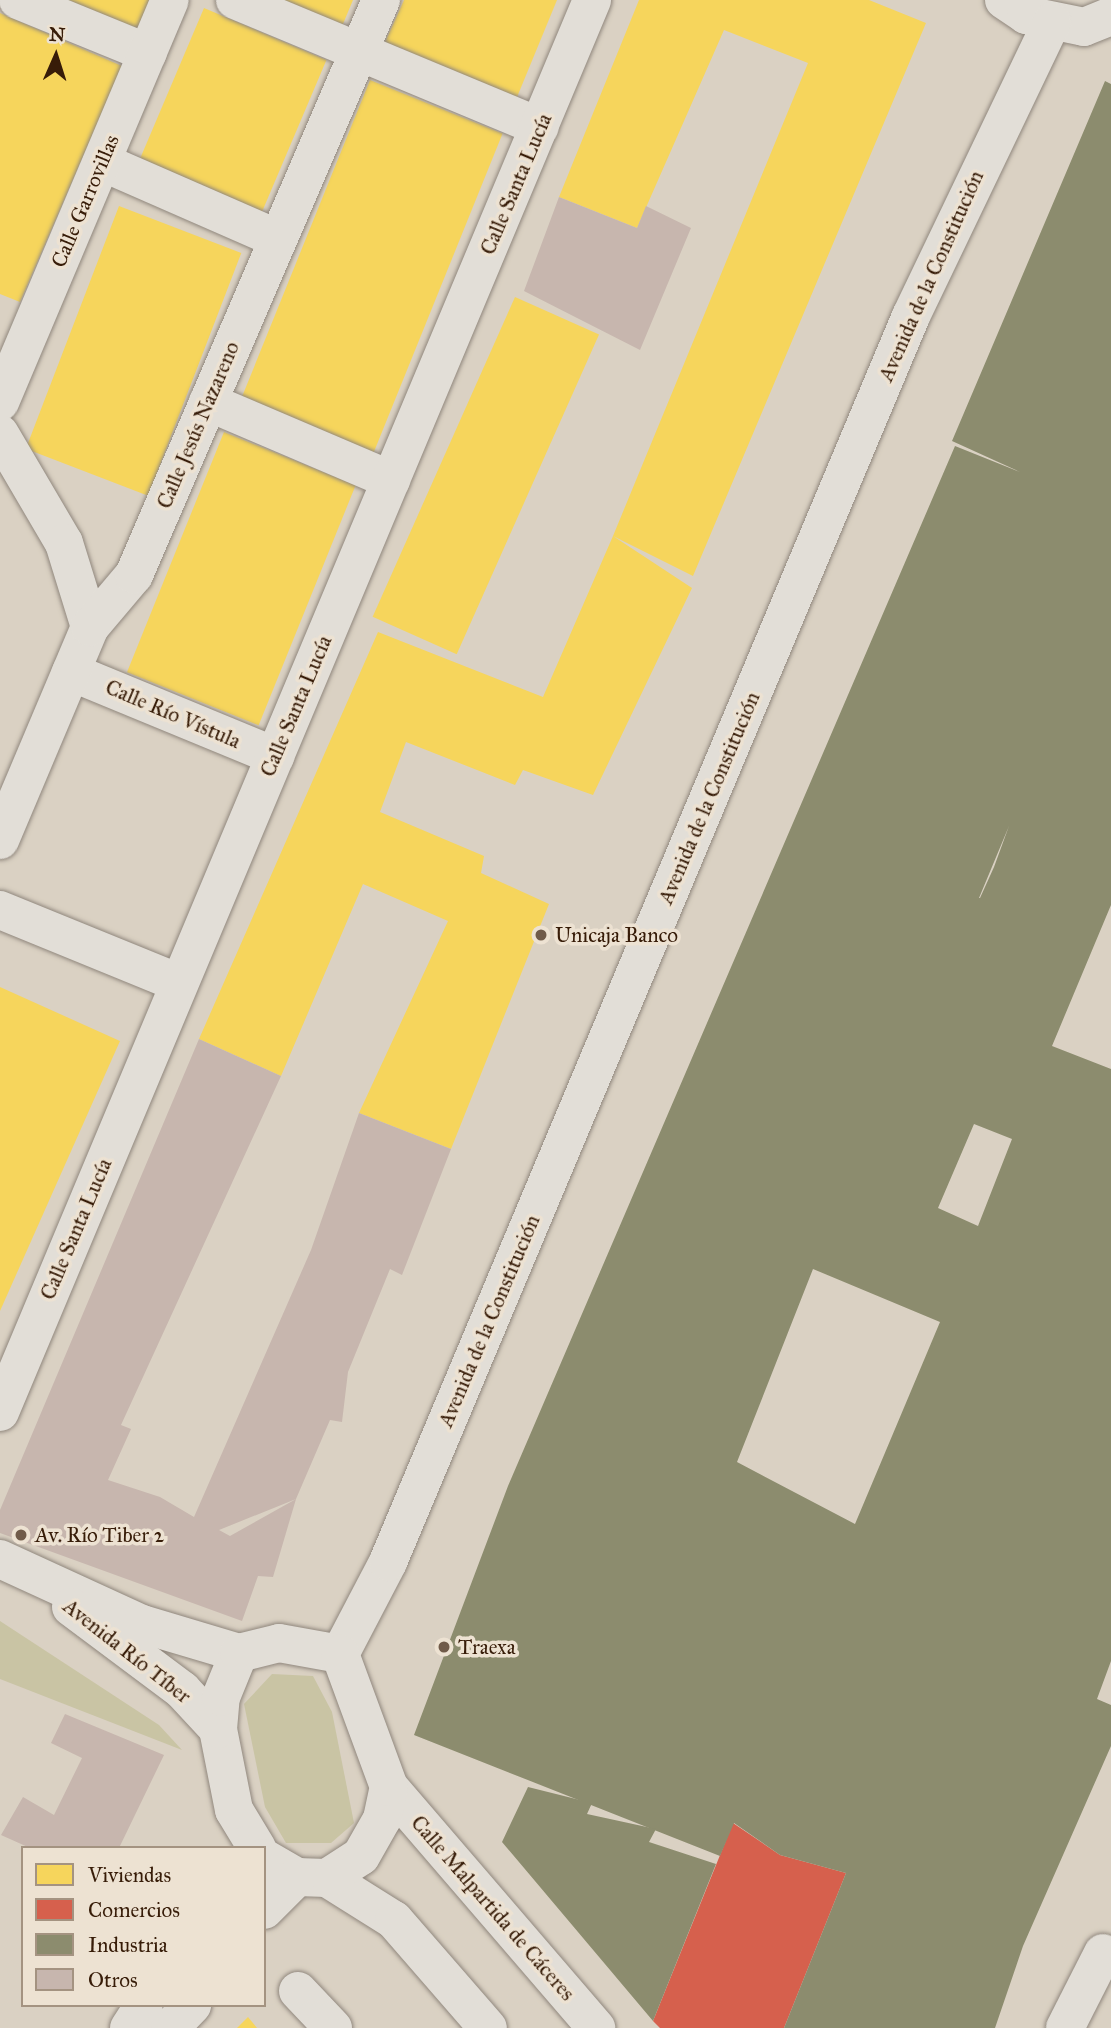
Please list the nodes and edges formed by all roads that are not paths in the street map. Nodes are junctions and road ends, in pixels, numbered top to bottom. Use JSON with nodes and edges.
{"nodes":[{"id":1,"x":18,"y":0,"type":"edge"},
{"id":2,"x":170,"y":0,"type":"edge"},
{"id":3,"x":235,"y":0,"type":"edge"},
{"id":4,"x":381,"y":0,"type":"edge"},
{"id":5,"x":592,"y":0,"type":"edge"},
{"id":6,"x":1004,"y":0,"type":"edge"},
{"id":7,"x":1111,"y":16,"type":"edge"},
{"id":8,"x":1052,"y":22,"type":"junction"},
{"id":9,"x":358,"y":51,"type":"junction"},
{"id":10,"x":148,"y":53,"type":"junction"},
{"id":11,"x":541,"y":127,"type":"junction"},
{"id":12,"x":102,"y":162,"type":"junction"},
{"id":13,"x":278,"y":239,"type":"junction"},
{"id":14,"x":0,"y":402,"type":"edge"},
{"id":15,"x":208,"y":402,"type":"junction"},
{"id":16,"x":0,"y":434,"type":"edge"},
{"id":17,"x":391,"y":480,"type":"junction"},
{"id":18,"x":90,"y":627,"type":"junction"},
{"id":19,"x":71,"y":672,"type":"junction"},
{"id":20,"x":275,"y":756,"type":"junction"},
{"id":21,"x":0,"y":840,"type":"edge"},
{"id":22,"x":0,"y":909,"type":"edge"},
{"id":23,"x":179,"y":983,"type":"junction"},
{"id":24,"x":0,"y":1412,"type":"edge"},
{"id":25,"x":0,"y":1559,"type":"edge"},
{"id":26,"x":34,"y":1576,"type":"junction"},
{"id":27,"x":239,"y":1653,"type":"junction"},
{"id":28,"x":340,"y":1654,"type":"junction"},
{"id":29,"x":218,"y":1729,"type":"junction"},
{"id":30,"x":389,"y":1787,"type":"junction"},
{"id":31,"x":234,"y":1810,"type":"junction"},
{"id":32,"x":228,"y":1846,"type":"edge"},
{"id":33,"x":256,"y":1846,"type":"edge"},
{"id":34,"x":266,"y":1859,"type":"edge"},
{"id":35,"x":312,"y":1878,"type":"junction"},
{"id":36,"x":266,"y":1909,"type":"edge"},
{"id":37,"x":1108,"y":1949,"type":"edge"},
{"id":38,"x":298,"y":1991,"type":"dead end"},
{"id":39,"x":144,"y":2007,"type":"edge"},
{"id":40,"x":190,"y":2007,"type":"edge"},
{"id":41,"x":204,"y":2007,"type":"edge"},
{"id":42,"x":129,"y":2028,"type":"edge"},
{"id":43,"x":170,"y":2028,"type":"edge"},
{"id":44,"x":194,"y":2028,"type":"edge"},
{"id":45,"x":333,"y":2028,"type":"edge"},
{"id":46,"x":488,"y":2028,"type":"edge"},
{"id":47,"x":596,"y":2028,"type":"edge"},
{"id":48,"x":1065,"y":2028,"type":"edge"}],
"edges":[{"from":1,"to":10,"type":"street"},
{"from":2,"to":10,"type":"street","name":"Calle Garrovillas"},
{"from":3,"to":9,"type":"street"},
{"from":4,"to":9,"type":"street","name":"Calle Jesús Nazareno"},
{"from":5,"to":11,"type":"street","name":"Calle Santa Lucía"},
{"from":6,"to":8,"type":"street"},
{"from":7,"to":8,"type":"street"},
{"from":8,"to":28,"type":"street","name":"Avenida de la Constitución"},
{"from":9,"to":11,"type":"street"},
{"from":9,"to":13,"type":"street","name":"Calle Jesús Nazareno"},
{"from":10,"to":12,"type":"street","name":"Calle Garrovillas"},
{"from":11,"to":17,"type":"street","name":"Calle Santa Lucía"},
{"from":12,"to":13,"type":"street"},
{"from":12,"to":14,"type":"street","name":"Calle Garrovillas"},
{"from":13,"to":15,"type":"street","name":"Calle Jesús Nazareno"},
{"from":15,"to":17,"type":"street"},
{"from":15,"to":18,"type":"street","name":"Calle Jesús Nazareno"},
{"from":16,"to":18,"type":"street"},
{"from":17,"to":20,"type":"street","name":"Calle Santa Lucía"},
{"from":18,"to":19,"type":"street","name":"Calle Jesús Nazareno"},
{"from":19,"to":20,"type":"street","name":"Calle Río Vístula"},
{"from":19,"to":21,"type":"street","name":"Calle Jesús Nazareno"},
{"from":20,"to":23,"type":"street","name":"Calle Santa Lucía"},
{"from":22,"to":23,"type":"street"},
{"from":23,"to":24,"type":"street","name":"Calle Santa Lucía"},
{"from":25,"to":26,"type":"street","name":"Avenida Río Tíber"},
{"from":26,"to":27,"type":"street","name":"Avenida Río Tíber"},
{"from":26,"to":29,"type":"street","name":"Avenida Río Tíber"},
{"from":27,"to":28,"type":"street"},
{"from":27,"to":29,"type":"street"},
{"from":28,"to":30,"type":"street"},
{"from":29,"to":31,"type":"street"},
{"from":30,"to":35,"type":"street"},
{"from":30,"to":47,"type":"street","name":"Calle Malpartida de Cáceres"},
{"from":31,"to":32,"type":"street"},
{"from":31,"to":33,"type":"street"},
{"from":34,"to":35,"type":"street"},
{"from":35,"to":36,"type":"street"},
{"from":35,"to":46,"type":"street"},
{"from":37,"to":48,"type":"street"},
{"from":38,"to":45,"type":"street"},
{"from":39,"to":42,"type":"street"},
{"from":40,"to":43,"type":"street"},
{"from":41,"to":44,"type":"street"}]}
